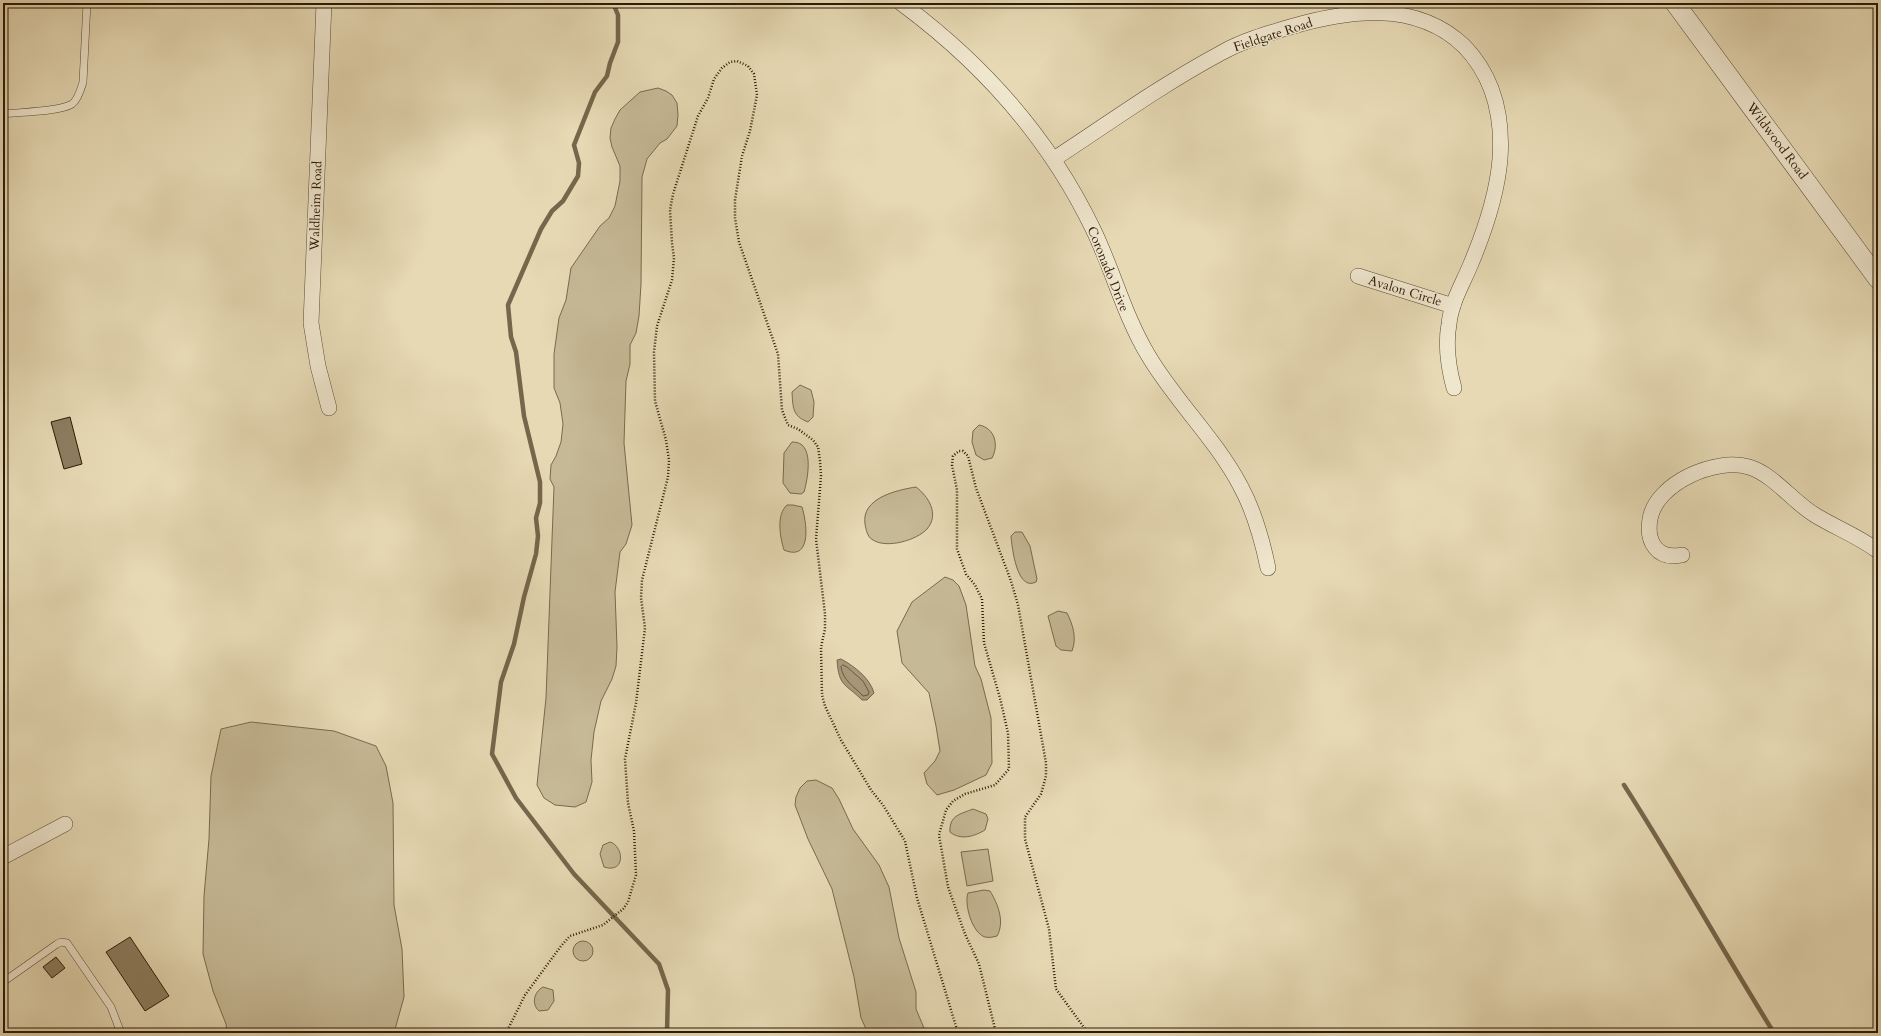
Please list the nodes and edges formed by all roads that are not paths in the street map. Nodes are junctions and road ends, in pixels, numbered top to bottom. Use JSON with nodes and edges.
{"nodes":[{"id":1,"x":86,"y":3,"type":"edge"},
{"id":2,"x":324,"y":3,"type":"edge"},
{"id":3,"x":901,"y":3,"type":"edge"},
{"id":4,"x":1675,"y":3,"type":"edge"},
{"id":5,"x":1399,"y":8,"type":"edge"},
{"id":6,"x":3,"y":114,"type":"edge"},
{"id":7,"x":1054,"y":159,"type":"junction"},
{"id":8,"x":1358,"y":276,"type":"dead end"},
{"id":9,"x":1878,"y":279,"type":"edge"},
{"id":10,"x":1453,"y":306,"type":"junction"},
{"id":11,"x":1454,"y":388,"type":"dead end"},
{"id":12,"x":329,"y":408,"type":"dead end"},
{"id":13,"x":1878,"y":551,"type":"edge"},
{"id":14,"x":1682,"y":555,"type":"dead end"},
{"id":15,"x":1268,"y":568,"type":"dead end"},
{"id":16,"x":65,"y":824,"type":"dead end"},
{"id":17,"x":3,"y":857,"type":"edge"},
{"id":18,"x":3,"y":982,"type":"edge"},
{"id":19,"x":121,"y":1033,"type":"edge"}],
"edges":[{"from":1,"to":6,"type":"lane"},
{"from":2,"to":12,"type":"street","name":"Waldheim Road"},
{"from":3,"to":7,"type":"street","name":"Coronado Drive"},
{"from":4,"to":9,"type":"street","name":"Wildwood Road"},
{"from":5,"to":7,"type":"street","name":"Fieldgate Road"},
{"from":5,"to":10,"type":"street","name":"Fieldgate Road"},
{"from":7,"to":15,"type":"street","name":"Coronado Drive"},
{"from":8,"to":10,"type":"street","name":"Avalon Circle"},
{"from":10,"to":11,"type":"street","name":"Fieldgate Road"},
{"from":13,"to":14,"type":"street"},
{"from":16,"to":17,"type":"street"},
{"from":18,"to":19,"type":"lane"}]}
